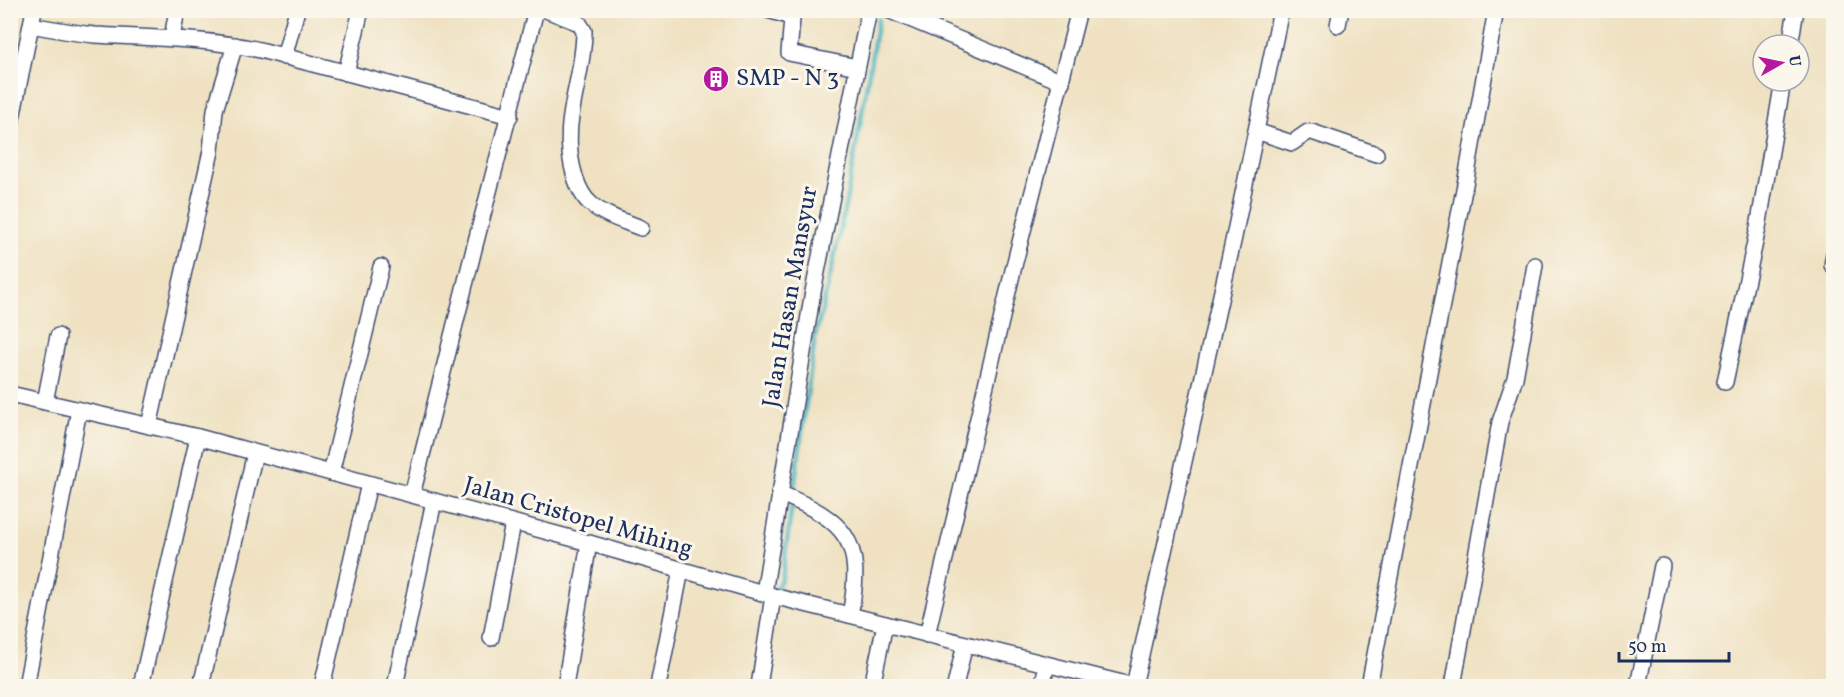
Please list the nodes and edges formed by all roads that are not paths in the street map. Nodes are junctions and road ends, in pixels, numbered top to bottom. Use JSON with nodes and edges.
{"nodes":[{"id":1,"x":177,"y":10,"type":"edge"},
{"id":2,"x":297,"y":10,"type":"edge"},
{"id":3,"x":362,"y":10,"type":"edge"},
{"id":4,"x":536,"y":10,"type":"edge"},
{"id":5,"x":546,"y":10,"type":"edge"},
{"id":6,"x":768,"y":10,"type":"edge"},
{"id":7,"x":868,"y":10,"type":"edge"},
{"id":8,"x":888,"y":10,"type":"edge"},
{"id":9,"x":1079,"y":10,"type":"edge"},
{"id":10,"x":1281,"y":10,"type":"edge"},
{"id":11,"x":1496,"y":10,"type":"edge"},
{"id":12,"x":1796,"y":10,"type":"edge"},
{"id":13,"x":786,"y":13,"type":"edge"},
{"id":14,"x":33,"y":18,"type":"edge"},
{"id":15,"x":1792,"y":33,"type":"edge"},
{"id":16,"x":172,"y":38,"type":"junction"},
{"id":17,"x":235,"y":45,"type":"junction"},
{"id":18,"x":284,"y":57,"type":"junction"},
{"id":19,"x":857,"y":67,"type":"junction"},
{"id":20,"x":346,"y":73,"type":"junction"},
{"id":21,"x":1062,"y":81,"type":"junction"},
{"id":22,"x":1782,"y":93,"type":"edge"},
{"id":23,"x":510,"y":116,"type":"junction"},
{"id":24,"x":10,"y":128,"type":"edge"},
{"id":25,"x":1256,"y":131,"type":"junction"},
{"id":26,"x":1376,"y":154,"type":"dead end"},
{"id":27,"x":641,"y":228,"type":"dead end"},
{"id":28,"x":1535,"y":266,"type":"dead end"},
{"id":29,"x":381,"y":267,"type":"dead end"},
{"id":30,"x":58,"y":336,"type":"dead end"},
{"id":31,"x":1725,"y":382,"type":"dead end"},
{"id":32,"x":10,"y":394,"type":"edge"},
{"id":33,"x":45,"y":402,"type":"junction"},
{"id":34,"x":79,"y":410,"type":"junction"},
{"id":35,"x":149,"y":426,"type":"junction"},
{"id":36,"x":198,"y":437,"type":"junction"},
{"id":37,"x":255,"y":453,"type":"junction"},
{"id":38,"x":331,"y":473,"type":"junction"},
{"id":39,"x":369,"y":484,"type":"junction"},
{"id":40,"x":779,"y":493,"type":"junction"},
{"id":41,"x":412,"y":495,"type":"junction"},
{"id":42,"x":434,"y":501,"type":"junction"},
{"id":43,"x":513,"y":523,"type":"junction"},
{"id":44,"x":589,"y":543,"type":"junction"},
{"id":45,"x":1662,"y":566,"type":"dead end"},
{"id":46,"x":681,"y":570,"type":"junction"},
{"id":47,"x":768,"y":595,"type":"junction"},
{"id":48,"x":850,"y":615,"type":"junction"},
{"id":49,"x":885,"y":624,"type":"junction"},
{"id":50,"x":927,"y":635,"type":"junction"},
{"id":51,"x":491,"y":638,"type":"dead end"},
{"id":52,"x":965,"y":644,"type":"junction"},
{"id":53,"x":1047,"y":665,"type":"junction"},
{"id":54,"x":26,"y":687,"type":"edge"},
{"id":55,"x":141,"y":687,"type":"edge"},
{"id":56,"x":201,"y":687,"type":"edge"},
{"id":57,"x":322,"y":687,"type":"edge"},
{"id":58,"x":395,"y":687,"type":"edge"},
{"id":59,"x":565,"y":687,"type":"edge"},
{"id":60,"x":658,"y":687,"type":"edge"},
{"id":61,"x":759,"y":687,"type":"edge"},
{"id":62,"x":872,"y":687,"type":"edge"},
{"id":63,"x":955,"y":687,"type":"edge"},
{"id":64,"x":1042,"y":687,"type":"edge"},
{"id":65,"x":1134,"y":687,"type":"edge"},
{"id":66,"x":1369,"y":687,"type":"edge"},
{"id":67,"x":1453,"y":687,"type":"edge"},
{"id":68,"x":1638,"y":687,"type":"edge"}],
"edges":[{"from":1,"to":16,"type":"street"},
{"from":2,"to":18,"type":"street"},
{"from":3,"to":20,"type":"street"},
{"from":4,"to":23,"type":"street"},
{"from":5,"to":27,"type":"street"},
{"from":6,"to":13,"type":"street"},
{"from":7,"to":19,"type":"street","name":"Jalan Hasan Mansyur"},
{"from":8,"to":21,"type":"street"},
{"from":9,"to":21,"type":"street"},
{"from":10,"to":25,"type":"street"},
{"from":11,"to":66,"type":"street"},
{"from":12,"to":15,"type":"street"},
{"from":13,"to":19,"type":"street"},
{"from":14,"to":16,"type":"street"},
{"from":14,"to":24,"type":"street"},
{"from":16,"to":17,"type":"street"},
{"from":17,"to":18,"type":"street"},
{"from":17,"to":35,"type":"street"},
{"from":18,"to":20,"type":"street"},
{"from":19,"to":40,"type":"street","name":"Jalan Hasan Mansyur"},
{"from":20,"to":23,"type":"street"},
{"from":21,"to":50,"type":"street"},
{"from":22,"to":31,"type":"street"},
{"from":23,"to":41,"type":"street"},
{"from":25,"to":26,"type":"street"},
{"from":25,"to":65,"type":"street"},
{"from":28,"to":67,"type":"street"},
{"from":29,"to":38,"type":"street"},
{"from":30,"to":33,"type":"street"},
{"from":32,"to":33,"type":"street","name":"Jalan Cristopel Mihing"},
{"from":33,"to":34,"type":"street","name":"Jalan Cristopel Mihing"},
{"from":34,"to":35,"type":"street","name":"Jalan Cristopel Mihing"},
{"from":34,"to":54,"type":"street"},
{"from":35,"to":36,"type":"street","name":"Jalan Cristopel Mihing"},
{"from":36,"to":37,"type":"street","name":"Jalan Cristopel Mihing"},
{"from":36,"to":55,"type":"street"},
{"from":37,"to":38,"type":"street","name":"Jalan Cristopel Mihing"},
{"from":37,"to":56,"type":"street"},
{"from":38,"to":39,"type":"street","name":"Jalan Cristopel Mihing"},
{"from":39,"to":41,"type":"street","name":"Jalan Cristopel Mihing"},
{"from":39,"to":57,"type":"street"},
{"from":40,"to":47,"type":"street","name":"Jalan Hasan Mansyur"},
{"from":40,"to":48,"type":"street"},
{"from":41,"to":42,"type":"street","name":"Jalan Cristopel Mihing"},
{"from":42,"to":43,"type":"street","name":"Jalan Cristopel Mihing"},
{"from":42,"to":58,"type":"street"},
{"from":43,"to":44,"type":"street","name":"Jalan Cristopel Mihing"},
{"from":43,"to":51,"type":"street"},
{"from":44,"to":46,"type":"street","name":"Jalan Cristopel Mihing"},
{"from":44,"to":59,"type":"street"},
{"from":45,"to":68,"type":"street"},
{"from":46,"to":47,"type":"street","name":"Jalan Cristopel Mihing"},
{"from":46,"to":60,"type":"street"},
{"from":47,"to":48,"type":"street","name":"Jalan Cristopel Mihing"},
{"from":47,"to":61,"type":"street","name":"Jalan Hasan Mansyur"},
{"from":48,"to":49,"type":"street","name":"Jalan Cristopel Mihing"},
{"from":49,"to":50,"type":"street","name":"Jalan Cristopel Mihing"},
{"from":49,"to":62,"type":"street"},
{"from":50,"to":52,"type":"street","name":"Jalan Cristopel Mihing"},
{"from":52,"to":53,"type":"street","name":"Jalan Cristopel Mihing"},
{"from":52,"to":63,"type":"street"},
{"from":53,"to":64,"type":"street"},
{"from":53,"to":65,"type":"street","name":"Jalan Cristopel Mihing"}]}
